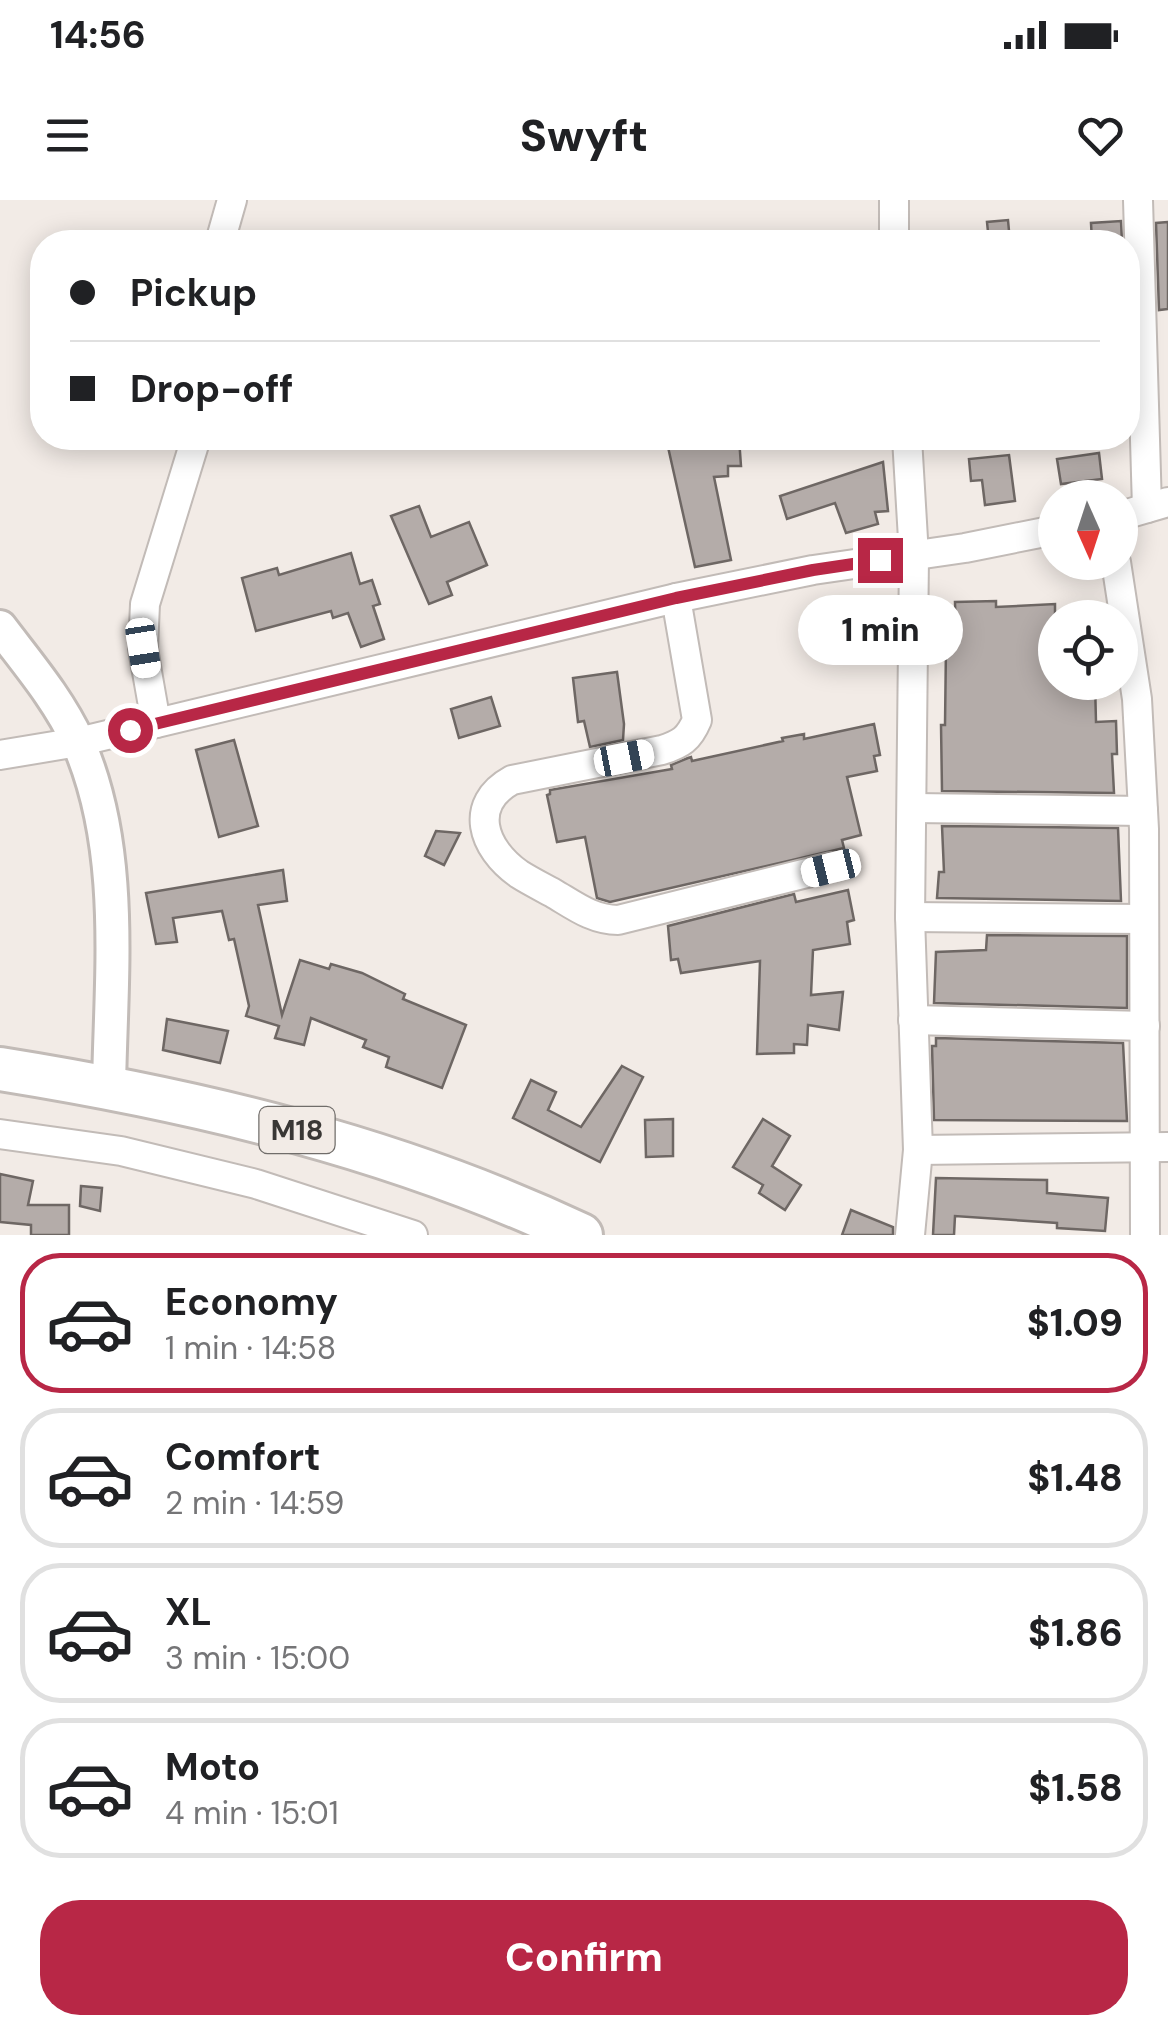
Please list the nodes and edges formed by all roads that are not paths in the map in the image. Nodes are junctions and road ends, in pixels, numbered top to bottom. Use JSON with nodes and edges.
{"nodes":[{"id":1,"x":232,"y":200,"type":"edge"},
{"id":2,"x":894,"y":200,"type":"edge"},
{"id":3,"x":1138,"y":200,"type":"edge"},
{"id":4,"x":223,"y":230,"type":"edge"},
{"id":5,"x":894,"y":230,"type":"edge"},
{"id":6,"x":1140,"y":230,"type":"edge"},
{"id":7,"x":1140,"y":230,"type":"edge"},
{"id":8,"x":192,"y":450,"type":"edge"},
{"id":9,"x":908,"y":450,"type":"edge"},
{"id":10,"x":1158,"y":505,"type":"edge"},
{"id":11,"x":1038,"y":533,"type":"edge"},
{"id":12,"x":914,"y":556,"type":"junction"},
{"id":13,"x":1119,"y":580,"type":"edge"},
{"id":14,"x":676,"y":598,"type":"junction"},
{"id":15,"x":0,"y":628,"type":"edge"},
{"id":16,"x":156,"y":723,"type":"junction"},
{"id":17,"x":78,"y":742,"type":"junction"},
{"id":18,"x":0,"y":755,"type":"edge"},
{"id":19,"x":913,"y":808,"type":"junction"},
{"id":20,"x":1152,"y":823,"type":"edge"},
{"id":21,"x":831,"y":868,"type":"dead end"},
{"id":22,"x":910,"y":918,"type":"junction"},
{"id":23,"x":1144,"y":919,"type":"junction"},
{"id":24,"x":912,"y":1020,"type":"junction"},
{"id":25,"x":1145,"y":1026,"type":"junction"},
{"id":26,"x":0,"y":1069,"type":"edge"},
{"id":27,"x":109,"y":1086,"type":"junction"},
{"id":28,"x":0,"y":1134,"type":"edge"},
{"id":29,"x":1158,"y":1147,"type":"edge"},
{"id":30,"x":918,"y":1150,"type":"junction"},
{"id":31,"x":413,"y":1235,"type":"edge"},
{"id":32,"x":581,"y":1235,"type":"edge"},
{"id":33,"x":910,"y":1235,"type":"edge"},
{"id":34,"x":1145,"y":1235,"type":"edge"}],
"edges":[{"from":1,"to":4,"type":"street"},
{"from":2,"to":5,"type":"street"},
{"from":3,"to":7,"type":"street"},
{"from":6,"to":10,"type":"street"},
{"from":8,"to":16,"type":"street"},
{"from":9,"to":12,"type":"street"},
{"from":11,"to":12,"type":"street"},
{"from":12,"to":14,"type":"street"},
{"from":12,"to":19,"type":"street"},
{"from":13,"to":20,"type":"street"},
{"from":14,"to":16,"type":"street"},
{"from":14,"to":21,"type":"street"},
{"from":15,"to":17,"type":"street"},
{"from":16,"to":17,"type":"street"},
{"from":17,"to":18,"type":"street"},
{"from":17,"to":27,"type":"street"},
{"from":19,"to":20,"type":"street"},
{"from":19,"to":22,"type":"street"},
{"from":20,"to":23,"type":"street"},
{"from":22,"to":23,"type":"street"},
{"from":22,"to":24,"type":"street"},
{"from":23,"to":25,"type":"street"},
{"from":24,"to":25,"type":"street"},
{"from":24,"to":30,"type":"street"},
{"from":25,"to":29,"type":"street"},
{"from":26,"to":27,"type":"main road","number":"M18"},
{"from":27,"to":32,"type":"main road","number":"M18"},
{"from":28,"to":31,"type":"street"},
{"from":29,"to":30,"type":"street"},
{"from":29,"to":34,"type":"street"},
{"from":30,"to":33,"type":"street"}]}
